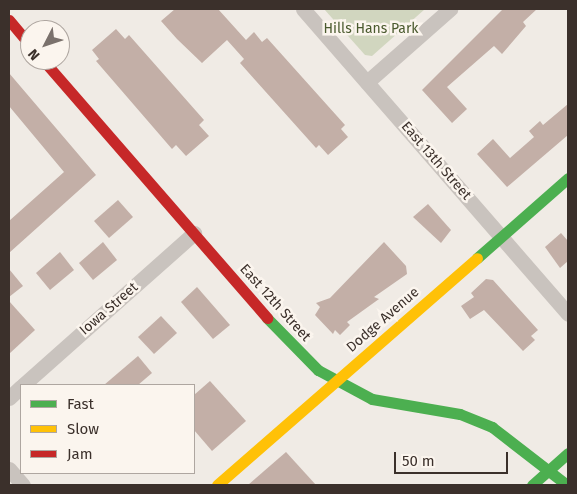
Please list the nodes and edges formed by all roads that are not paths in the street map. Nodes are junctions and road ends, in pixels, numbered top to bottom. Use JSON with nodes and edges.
{"nodes":[{"id":1,"x":303,"y":9,"type":"edge"},
{"id":2,"x":450,"y":9,"type":"edge"},
{"id":3,"x":9,"y":20,"type":"edge"},
{"id":4,"x":20,"y":33,"type":"edge"},
{"id":5,"x":52,"y":70,"type":"edge"},
{"id":6,"x":367,"y":82,"type":"junction"},
{"id":7,"x":568,"y":178,"type":"edge"},
{"id":8,"x":194,"y":233,"type":"junction"},
{"id":9,"x":502,"y":236,"type":"junction"},
{"id":10,"x":568,"y":314,"type":"edge"},
{"id":11,"x":335,"y":382,"type":"junction"},
{"id":12,"x":24,"y":384,"type":"edge"},
{"id":13,"x":20,"y":388,"type":"edge"},
{"id":14,"x":9,"y":398,"type":"edge"},
{"id":15,"x":568,"y":453,"type":"edge"},
{"id":16,"x":550,"y":469,"type":"junction"},
{"id":17,"x":9,"y":470,"type":"edge"},
{"id":18,"x":23,"y":485,"type":"edge"},
{"id":19,"x":217,"y":485,"type":"edge"},
{"id":20,"x":532,"y":485,"type":"edge"},
{"id":21,"x":567,"y":485,"type":"edge"}],
"edges":[{"from":1,"to":6,"type":"street","name":"East 13th Street"},
{"from":2,"to":6,"type":"street"},
{"from":3,"to":4,"type":"street"},
{"from":5,"to":8,"type":"street","name":"East 12th Street"},
{"from":6,"to":9,"type":"street","name":"East 13th Street"},
{"from":7,"to":9,"type":"street","name":"Dodge Avenue"},
{"from":8,"to":11,"type":"street","name":"East 12th Street"},
{"from":8,"to":12,"type":"street","name":"Iowa Street"},
{"from":9,"to":10,"type":"street","name":"East 13th Street"},
{"from":9,"to":11,"type":"street","name":"Dodge Avenue"},
{"from":11,"to":16,"type":"street","name":"East 12th Street"},
{"from":11,"to":19,"type":"street","name":"Dodge Avenue"},
{"from":13,"to":14,"type":"street","name":"Iowa Street"},
{"from":15,"to":16,"type":"street"},
{"from":16,"to":20,"type":"street"},
{"from":16,"to":21,"type":"street"},
{"from":17,"to":18,"type":"street"}]}
